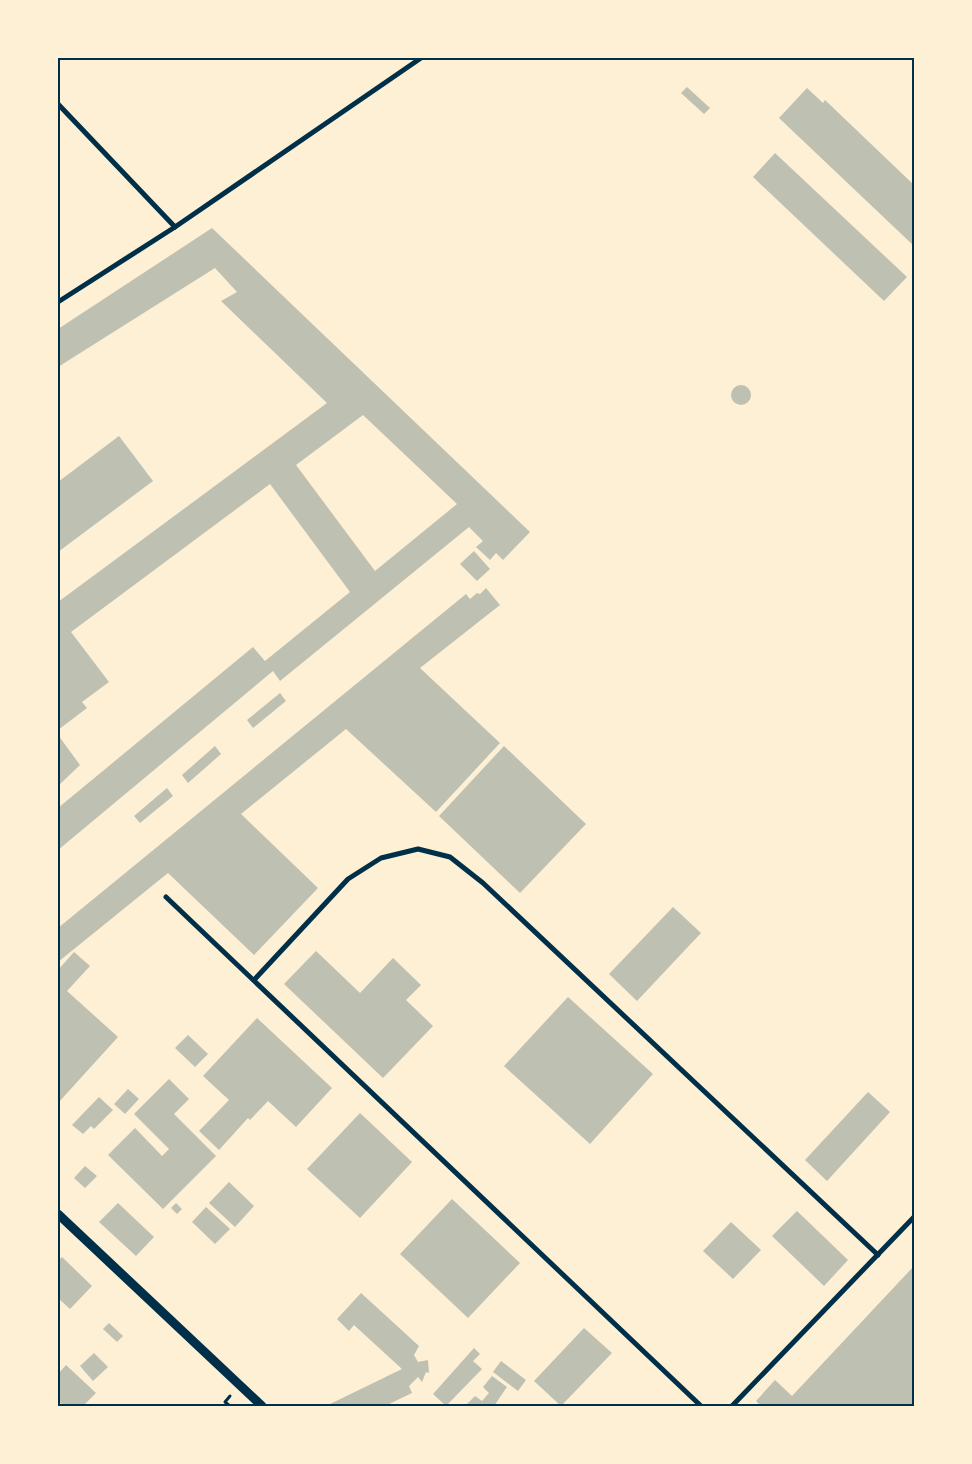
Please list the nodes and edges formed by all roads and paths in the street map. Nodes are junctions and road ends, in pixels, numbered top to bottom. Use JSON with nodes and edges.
{"nodes":[{"id":1,"x":421,"y":58,"type":"edge"},
{"id":2,"x":58,"y":104,"type":"edge"},
{"id":3,"x":175,"y":227,"type":"junction"},
{"id":4,"x":58,"y":302,"type":"edge"},
{"id":5,"x":166,"y":897,"type":"dead end"},
{"id":6,"x":254,"y":980,"type":"junction"},
{"id":7,"x":58,"y":1214,"type":"edge"},
{"id":8,"x":914,"y":1217,"type":"edge"},
{"id":9,"x":878,"y":1255,"type":"junction"},
{"id":10,"x":262,"y":1406,"type":"edge"},
{"id":11,"x":700,"y":1406,"type":"edge"},
{"id":12,"x":732,"y":1406,"type":"edge"}],
"edges":[{"from":1,"to":3,"type":"street"},
{"from":2,"to":3,"type":"street"},
{"from":3,"to":4,"type":"street"},
{"from":5,"to":6,"type":"street"},
{"from":6,"to":9,"type":"street"},
{"from":6,"to":11,"type":"street"},
{"from":7,"to":10,"type":"street"},
{"from":8,"to":9,"type":"street"},
{"from":9,"to":12,"type":"street"}]}
